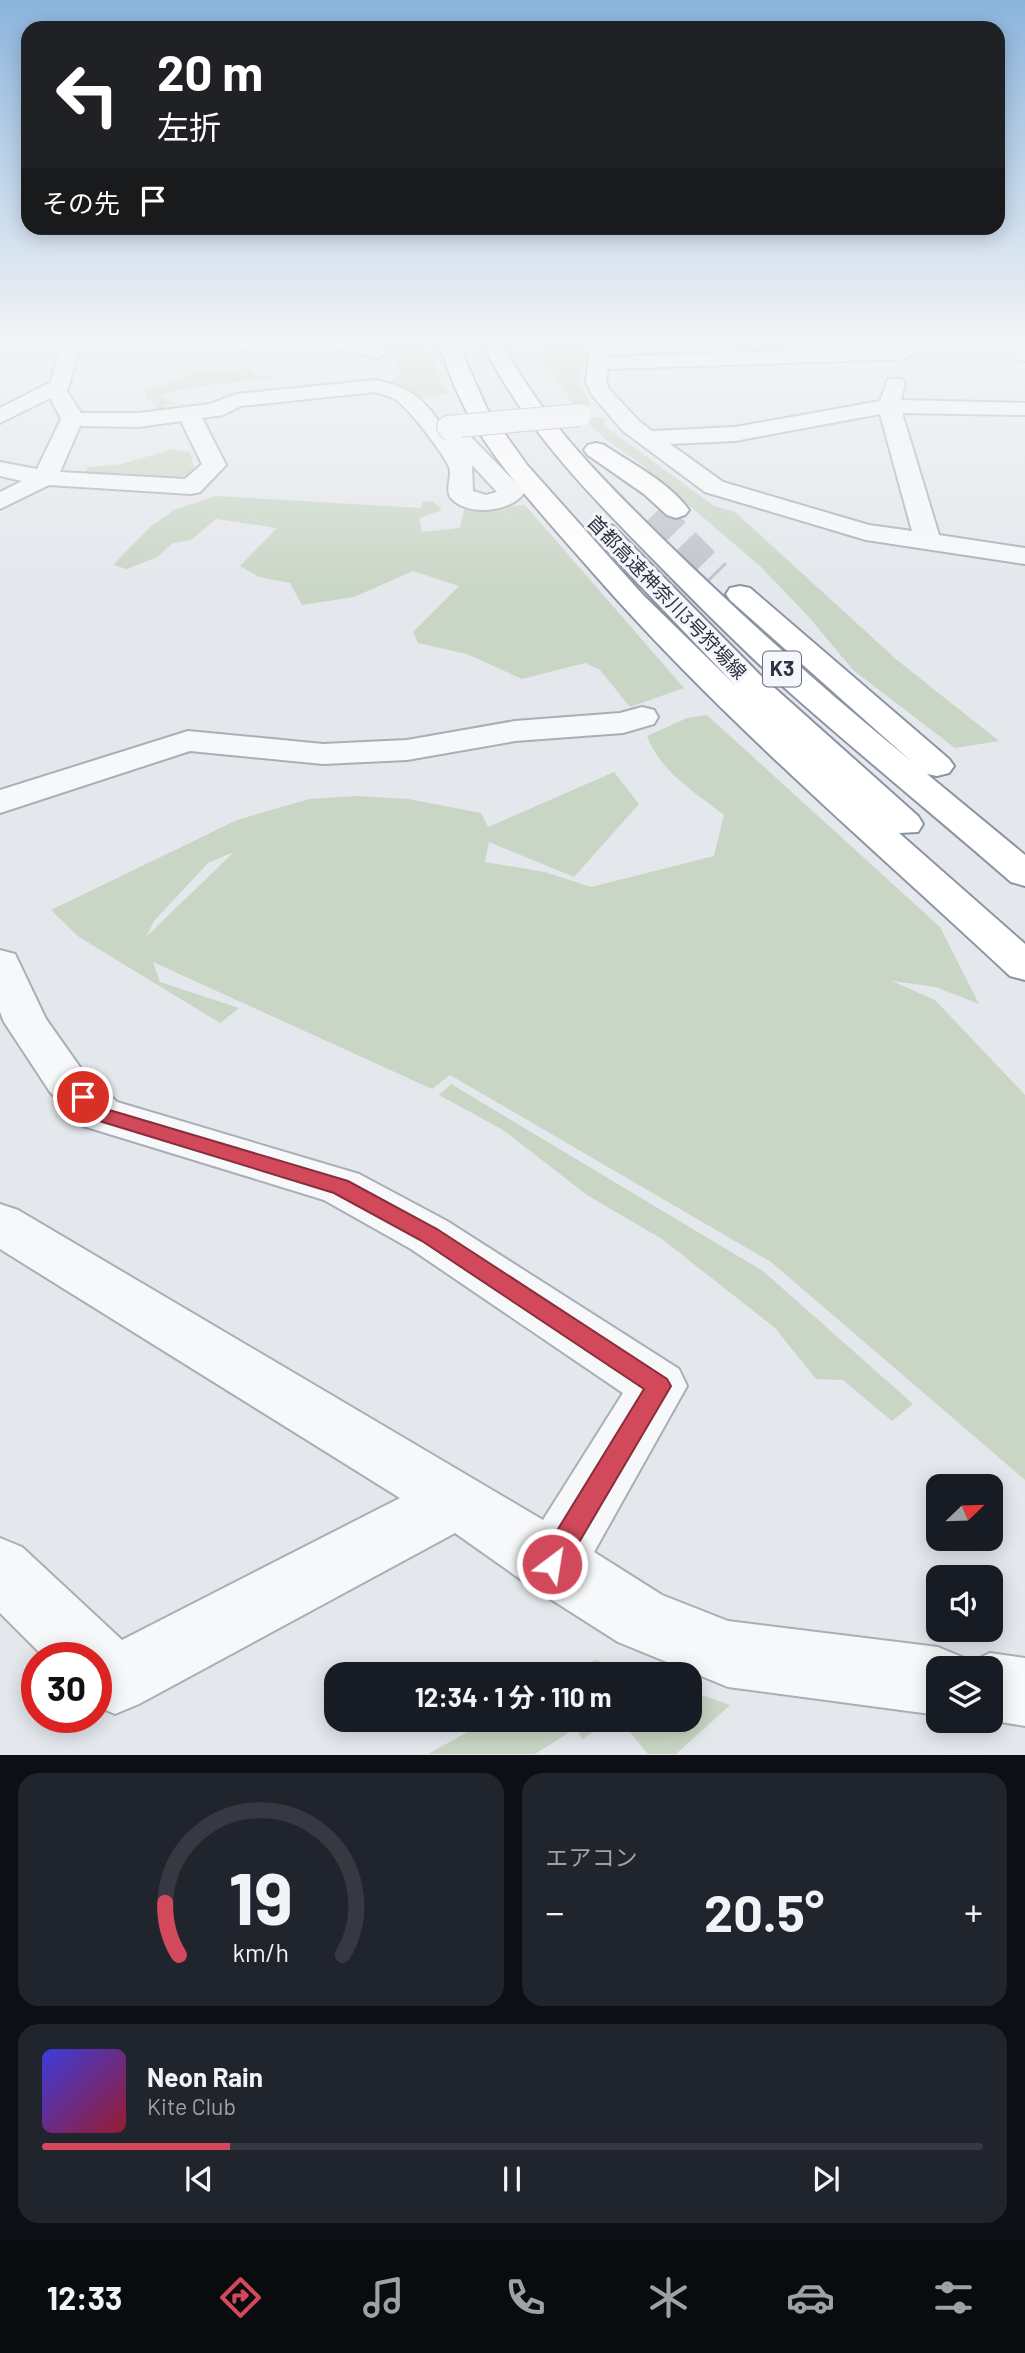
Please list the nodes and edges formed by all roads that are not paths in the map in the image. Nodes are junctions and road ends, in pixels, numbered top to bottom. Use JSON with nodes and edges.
{"nodes":[{"id":1,"x":69,"y":426,"type":"edge"},
{"id":2,"x":194,"y":426,"type":"edge"},
{"id":3,"x":431,"y":426,"type":"edge"},
{"id":4,"x":460,"y":426,"type":"edge"},
{"id":5,"x":488,"y":426,"type":"edge"},
{"id":6,"x":514,"y":426,"type":"edge"},
{"id":7,"x":547,"y":426,"type":"edge"},
{"id":8,"x":573,"y":426,"type":"edge"},
{"id":9,"x":633,"y":426,"type":"edge"},
{"id":10,"x":780,"y":426,"type":"edge"},
{"id":11,"x":895,"y":426,"type":"edge"},
{"id":12,"x":646,"y":438,"type":"junction"},
{"id":13,"x":529,"y":446,"type":"dead end"},
{"id":14,"x":0,"y":469,"type":"edge"},
{"id":15,"x":45,"y":478,"type":"junction"},
{"id":16,"x":0,"y":502,"type":"edge"},
{"id":17,"x":584,"y":511,"type":"dead end"},
{"id":18,"x":666,"y":511,"type":"tunnel mouth"},
{"id":19,"x":927,"y":540,"type":"junction"},
{"id":20,"x":1025,"y":556,"type":"edge"},
{"id":21,"x":714,"y":574,"type":"junction"},
{"id":22,"x":642,"y":717,"type":"dead end"},
{"id":23,"x":897,"y":749,"type":"junction"},
{"id":24,"x":821,"y":766,"type":"junction"},
{"id":25,"x":0,"y":802,"type":"edge"},
{"id":26,"x":1025,"y":842,"type":"edge"},
{"id":27,"x":1025,"y":874,"type":"edge"},
{"id":28,"x":1025,"y":935,"type":"edge"},
{"id":29,"x":0,"y":963,"type":"edge"},
{"id":30,"x":1025,"y":967,"type":"edge"},
{"id":31,"x":0,"y":1224,"type":"edge"},
{"id":32,"x":457,"y":1500,"type":"junction"},
{"id":33,"x":552,"y":1564,"type":"junction"},
{"id":34,"x":0,"y":1569,"type":"edge"},
{"id":35,"x":75,"y":1642,"type":"edge"},
{"id":36,"x":112,"y":1677,"type":"edge"},
{"id":37,"x":926,"y":1679,"type":"edge"},
{"id":38,"x":1003,"y":1689,"type":"edge"},
{"id":39,"x":1025,"y":1692,"type":"edge"}],
"edges":[{"from":1,"to":15,"type":"street"},
{"from":2,"to":15,"type":"street"},
{"from":3,"to":4,"type":"street","bridge":true},
{"from":5,"to":24,"type":"highway"},
{"from":6,"to":13,"type":"highway"},
{"from":7,"to":21,"type":"highway","name":"首都高速神奈川3号狩場線","number":"K3"},
{"from":8,"to":18,"type":"highway"},
{"from":9,"to":12,"type":"street"},
{"from":10,"to":12,"type":"street"},
{"from":11,"to":19,"type":"street"},
{"from":12,"to":19,"type":"street"},
{"from":14,"to":15,"type":"street"},
{"from":15,"to":16,"type":"street"},
{"from":17,"to":24,"type":"highway","name":"首都高速神奈川3号狩場線","number":"K3"},
{"from":19,"to":20,"type":"street"},
{"from":21,"to":23,"type":"highway"},
{"from":21,"to":23,"type":"highway","name":"首都高速神奈川3号狩場線","number":"K3"},
{"from":22,"to":25,"type":"street"},
{"from":23,"to":26,"type":"highway"},
{"from":23,"to":27,"type":"highway","name":"首都高速神奈川3号狩場線","number":"K3"},
{"from":24,"to":28,"type":"highway","name":"首都高速神奈川3号狩場線","number":"K3"},
{"from":24,"to":30,"type":"highway"},
{"from":29,"to":33,"type":"street"},
{"from":31,"to":32,"type":"street"},
{"from":32,"to":33,"type":"street"},
{"from":32,"to":36,"type":"street"},
{"from":33,"to":37,"type":"street"},
{"from":34,"to":35,"type":"street"},
{"from":38,"to":39,"type":"street"}]}
